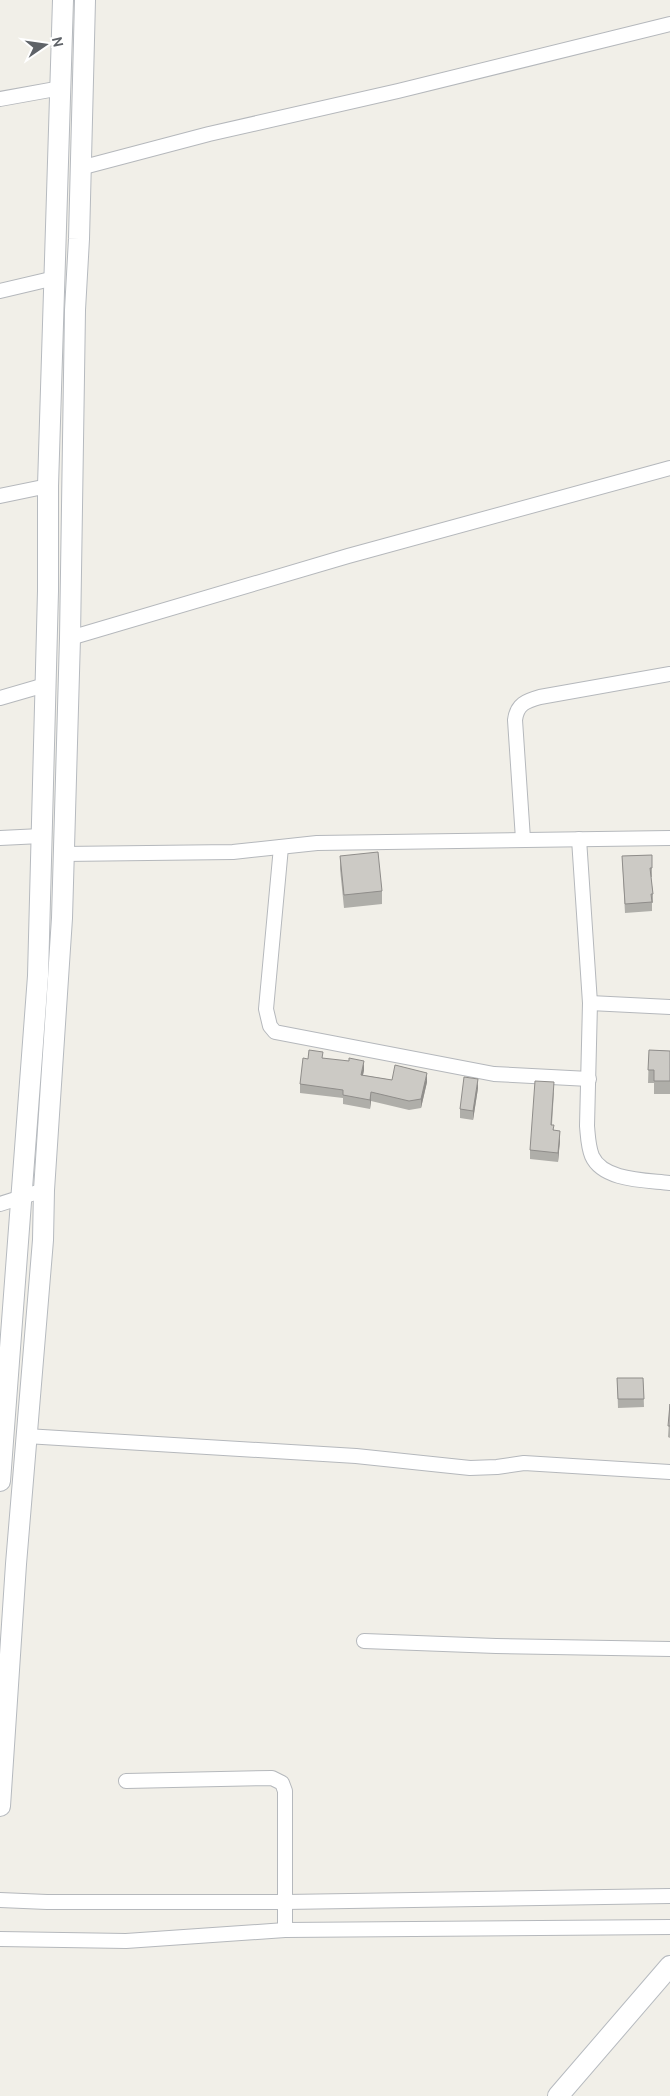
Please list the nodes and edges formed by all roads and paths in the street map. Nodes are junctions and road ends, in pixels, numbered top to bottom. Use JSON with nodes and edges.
{"nodes":[{"id":1,"x":63,"y":0,"type":"edge"},
{"id":2,"x":85,"y":0,"type":"edge"},
{"id":3,"x":670,"y":24,"type":"edge"},
{"id":4,"x":60,"y":88,"type":"junction"},
{"id":5,"x":0,"y":99,"type":"edge"},
{"id":6,"x":80,"y":168,"type":"junction"},
{"id":7,"x":55,"y":278,"type":"junction"},
{"id":8,"x":0,"y":291,"type":"edge"},
{"id":9,"x":54,"y":309,"type":"junction"},
{"id":10,"x":76,"y":310,"type":"junction"},
{"id":11,"x":670,"y":468,"type":"edge"},
{"id":12,"x":48,"y":486,"type":"junction"},
{"id":13,"x":0,"y":496,"type":"edge"},
{"id":14,"x":70,"y":638,"type":"junction"},
{"id":15,"x":670,"y":674,"type":"edge"},
{"id":16,"x":45,"y":685,"type":"junction"},
{"id":17,"x":0,"y":698,"type":"edge"},
{"id":18,"x":41,"y":836,"type":"junction"},
{"id":19,"x":0,"y":838,"type":"edge"},
{"id":20,"x":670,"y":838,"type":"edge"},
{"id":21,"x":524,"y":839,"type":"junction"},
{"id":22,"x":579,"y":839,"type":"junction"},
{"id":23,"x":281,"y":848,"type":"junction"},
{"id":24,"x":63,"y":854,"type":"junction"},
{"id":25,"x":590,"y":1003,"type":"junction"},
{"id":26,"x":670,"y":1007,"type":"edge"},
{"id":27,"x":589,"y":1079,"type":"junction"},
{"id":28,"x":670,"y":1183,"type":"edge"},
{"id":29,"x":44,"y":1190,"type":"junction"},
{"id":30,"x":22,"y":1197,"type":"junction"},
{"id":31,"x":0,"y":1204,"type":"edge"},
{"id":32,"x":2,"y":1421,"type":"edge"},
{"id":33,"x":26,"y":1436,"type":"junction"},
{"id":34,"x":670,"y":1472,"type":"edge"},
{"id":35,"x":0,"y":1481,"type":"edge"},
{"id":36,"x":364,"y":1641,"type":"dead end"},
{"id":37,"x":670,"y":1649,"type":"edge"},
{"id":38,"x":126,"y":1781,"type":"dead end"},
{"id":39,"x":0,"y":1806,"type":"edge"},
{"id":40,"x":670,"y":1896,"type":"edge"},
{"id":41,"x":0,"y":1900,"type":"edge"},
{"id":42,"x":285,"y":1902,"type":"junction"},
{"id":43,"x":670,"y":1926,"type":"edge"},
{"id":44,"x":285,"y":1930,"type":"junction"},
{"id":45,"x":0,"y":1939,"type":"edge"},
{"id":46,"x":670,"y":1966,"type":"edge"},
{"id":47,"x":558,"y":2096,"type":"edge"}],
"edges":[{"from":1,"to":4,"type":"main road"},
{"from":2,"to":6,"type":"main road"},
{"from":3,"to":6,"type":"street"},
{"from":4,"to":5,"type":"street"},
{"from":4,"to":7,"type":"main road"},
{"from":6,"to":10,"type":"main road"},
{"from":7,"to":8,"type":"street"},
{"from":7,"to":9,"type":"main road"},
{"from":9,"to":10,"type":"main road"},
{"from":9,"to":12,"type":"main road"},
{"from":10,"to":14,"type":"main road"},
{"from":11,"to":14,"type":"street"},
{"from":12,"to":13,"type":"street"},
{"from":12,"to":16,"type":"main road"},
{"from":14,"to":24,"type":"main road"},
{"from":15,"to":21,"type":"street"},
{"from":16,"to":17,"type":"street"},
{"from":16,"to":18,"type":"main road"},
{"from":18,"to":19,"type":"street"},
{"from":18,"to":30,"type":"main road"},
{"from":20,"to":22,"type":"street"},
{"from":21,"to":22,"type":"street"},
{"from":21,"to":23,"type":"street"},
{"from":22,"to":25,"type":"street"},
{"from":23,"to":24,"type":"street"},
{"from":23,"to":27,"type":"street"},
{"from":24,"to":29,"type":"main road"},
{"from":25,"to":26,"type":"street"},
{"from":25,"to":27,"type":"street"},
{"from":27,"to":28,"type":"street"},
{"from":29,"to":30,"type":"street"},
{"from":29,"to":33,"type":"main road"},
{"from":30,"to":31,"type":"street"},
{"from":30,"to":32,"type":"main road"},
{"from":32,"to":35,"type":"main road"},
{"from":33,"to":34,"type":"street"},
{"from":33,"to":39,"type":"main road"},
{"from":36,"to":37,"type":"street"},
{"from":38,"to":42,"type":"street"},
{"from":40,"to":42,"type":"street"},
{"from":41,"to":42,"type":"street"},
{"from":42,"to":44,"type":"street"},
{"from":43,"to":44,"type":"street"},
{"from":44,"to":45,"type":"street"},
{"from":46,"to":47,"type":"main road"}]}
